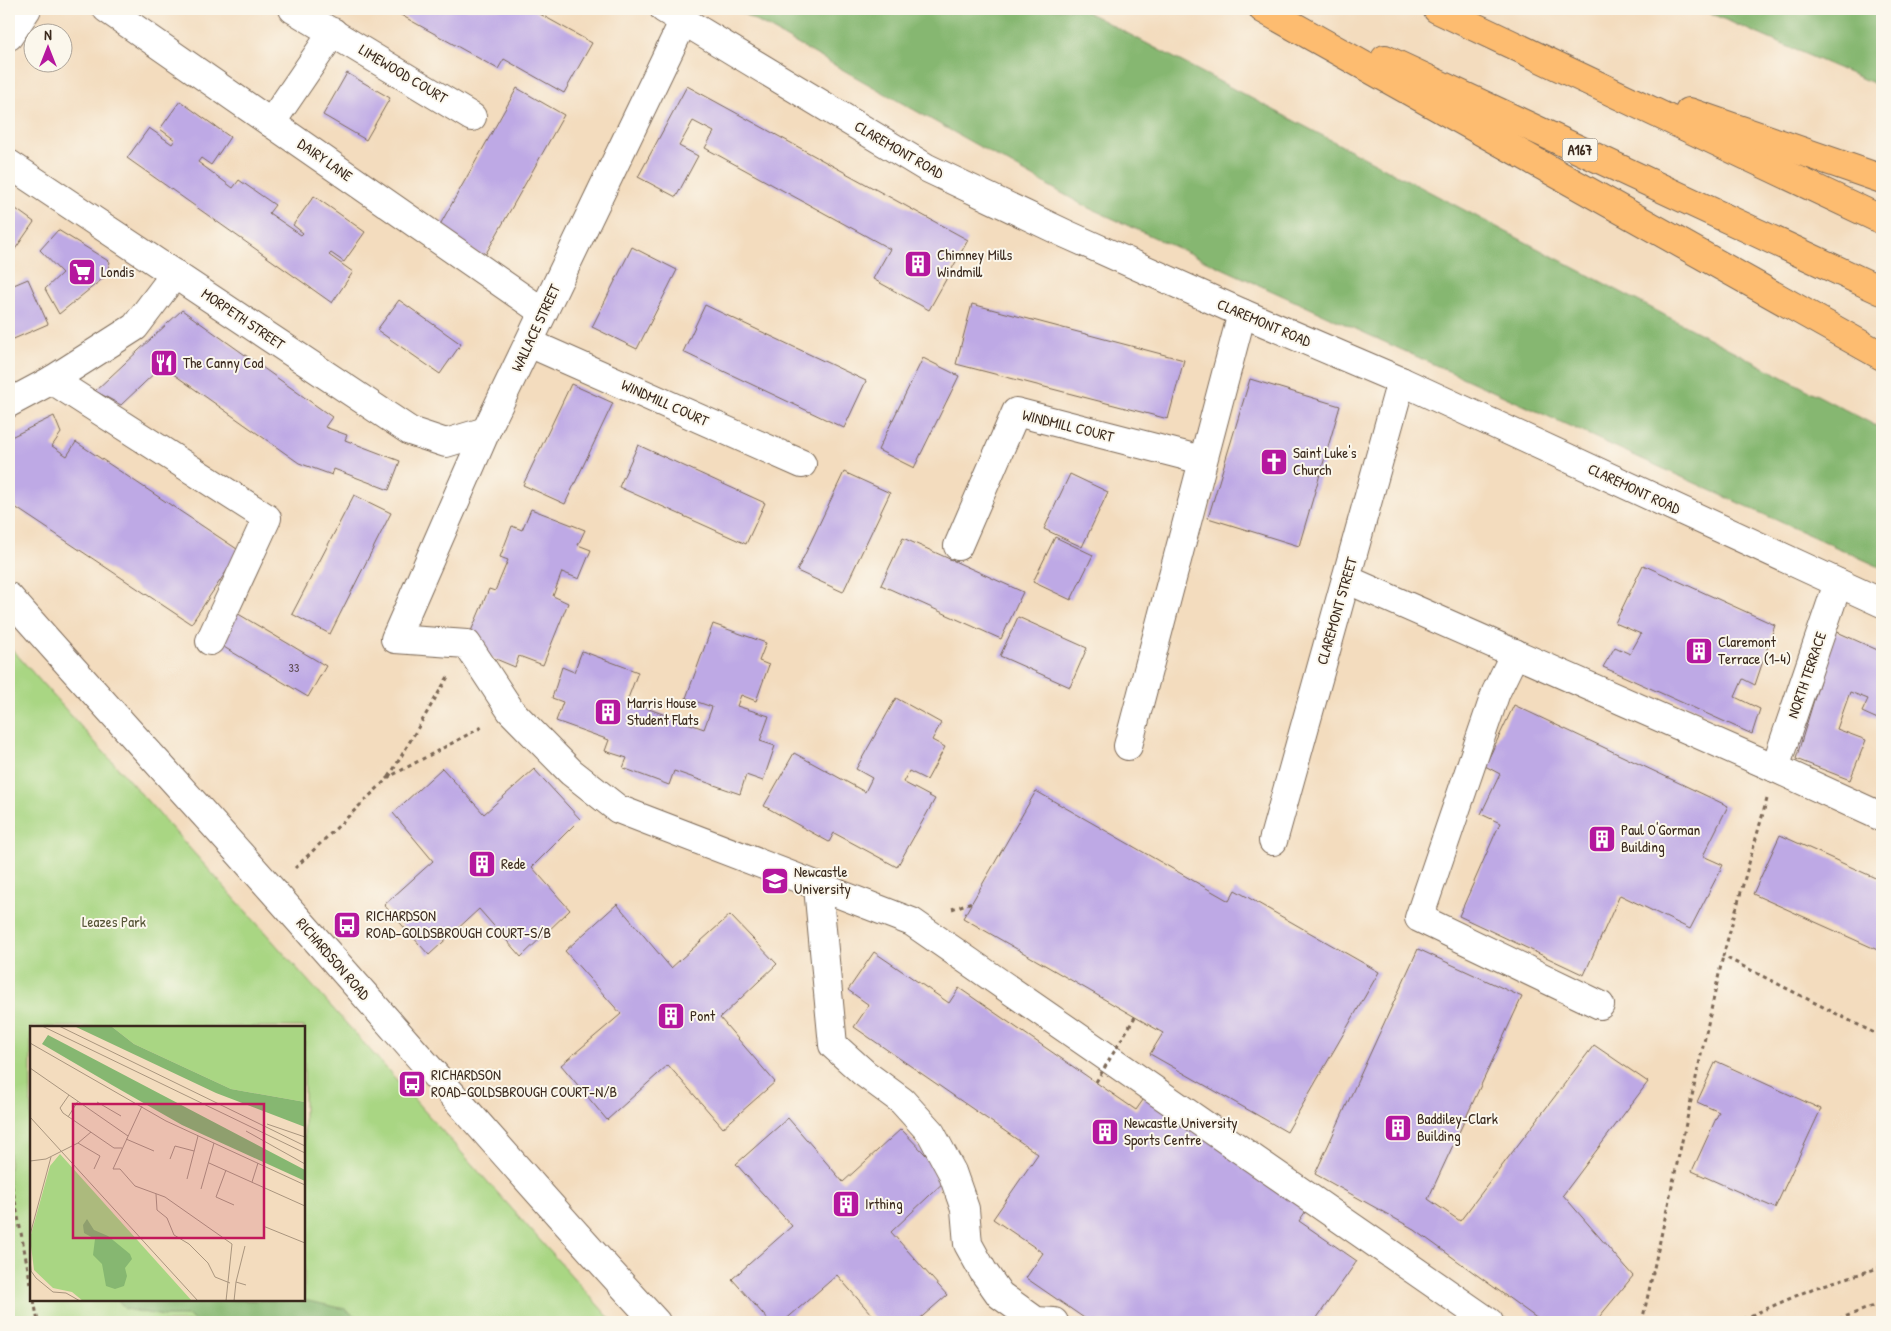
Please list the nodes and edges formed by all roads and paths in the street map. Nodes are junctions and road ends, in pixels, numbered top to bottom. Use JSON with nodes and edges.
{"nodes":[{"id":1,"x":27,"y":9,"type":"edge"},
{"id":2,"x":107,"y":9,"type":"edge"},
{"id":3,"x":293,"y":9,"type":"edge"},
{"id":4,"x":1263,"y":9,"type":"edge"},
{"id":5,"x":1278,"y":9,"type":"edge"},
{"id":6,"x":1437,"y":9,"type":"edge"},
{"id":7,"x":674,"y":14,"type":"edge"},
{"id":8,"x":333,"y":32,"type":"junction"},
{"id":9,"x":9,"y":36,"type":"edge"},
{"id":10,"x":1555,"y":66,"type":"junction"},
{"id":11,"x":472,"y":116,"type":"dead end"},
{"id":12,"x":272,"y":123,"type":"junction"},
{"id":13,"x":9,"y":164,"type":"edge"},
{"id":14,"x":1882,"y":179,"type":"edge"},
{"id":15,"x":1882,"y":220,"type":"edge"},
{"id":16,"x":175,"y":274,"type":"junction"},
{"id":17,"x":1882,"y":291,"type":"edge"},
{"id":18,"x":544,"y":312,"type":"junction"},
{"id":19,"x":1242,"y":314,"type":"junction"},
{"id":20,"x":529,"y":343,"type":"junction"},
{"id":21,"x":1882,"y":356,"type":"edge"},
{"id":22,"x":52,"y":380,"type":"junction"},
{"id":23,"x":1401,"y":381,"type":"junction"},
{"id":24,"x":9,"y":403,"type":"edge"},
{"id":25,"x":486,"y":431,"type":"junction"},
{"id":26,"x":1202,"y":460,"type":"junction"},
{"id":27,"x":802,"y":464,"type":"dead end"},
{"id":28,"x":958,"y":546,"type":"dead end"},
{"id":29,"x":1346,"y":578,"type":"junction"},
{"id":30,"x":1838,"y":583,"type":"junction"},
{"id":31,"x":9,"y":597,"type":"edge"},
{"id":32,"x":1882,"y":603,"type":"edge"},
{"id":33,"x":210,"y":640,"type":"dead end"},
{"id":34,"x":467,"y":644,"type":"junction"},
{"id":35,"x":1515,"y":653,"type":"junction"},
{"id":36,"x":511,"y":711,"type":"junction"},
{"id":37,"x":1128,"y":746,"type":"dead end"},
{"id":38,"x":1775,"y":768,"type":"junction"},
{"id":39,"x":389,"y":777,"type":"junction"},
{"id":40,"x":1882,"y":817,"type":"edge"},
{"id":41,"x":1273,"y":841,"type":"dead end"},
{"id":42,"x":818,"y":887,"type":"junction"},
{"id":43,"x":272,"y":890,"type":"junction"},
{"id":44,"x":1723,"y":956,"type":"junction"},
{"id":45,"x":1600,"y":1005,"type":"dead end"},
{"id":46,"x":1135,"y":1017,"type":"dead end"},
{"id":47,"x":1882,"y":1037,"type":"edge"},
{"id":48,"x":1096,"y":1082,"type":"dead end"},
{"id":49,"x":9,"y":1170,"type":"edge"},
{"id":50,"x":1882,"y":1267,"type":"edge"},
{"id":51,"x":30,"y":1280,"type":"edge"},
{"id":52,"x":34,"y":1301,"type":"edge"},
{"id":53,"x":1882,"y":1303,"type":"edge"},
{"id":54,"x":38,"y":1322,"type":"edge"},
{"id":55,"x":656,"y":1322,"type":"edge"},
{"id":56,"x":1054,"y":1322,"type":"edge"},
{"id":57,"x":1489,"y":1322,"type":"edge"},
{"id":58,"x":1642,"y":1322,"type":"edge"},
{"id":59,"x":1736,"y":1322,"type":"edge"},
{"id":60,"x":1831,"y":1322,"type":"edge"}],
"edges":[{"from":1,"to":9,"type":"street"},
{"from":2,"to":12,"type":"street","name":"DAIRY LANE"},
{"from":3,"to":8,"type":"street","name":"LIMEWOOD COURT"},
{"from":4,"to":21,"type":"highway"},
{"from":5,"to":17,"type":"highway","number":"A167"},
{"from":6,"to":10,"type":"highway"},
{"from":7,"to":18,"type":"street","name":"WALLACE STREET"},
{"from":7,"to":19,"type":"street","name":"CLAREMONT ROAD"},
{"from":8,"to":11,"type":"street","name":"LIMEWOOD COURT"},
{"from":8,"to":12,"type":"street"},
{"from":10,"to":14,"type":"highway"},
{"from":10,"to":15,"type":"highway"},
{"from":12,"to":18,"type":"street","name":"DAIRY LANE"},
{"from":13,"to":16,"type":"street","name":"MORPETH STREET"},
{"from":16,"to":22,"type":"street"},
{"from":16,"to":25,"type":"street","name":"MORPETH STREET"},
{"from":18,"to":20,"type":"street","name":"WALLACE STREET"},
{"from":19,"to":23,"type":"street","name":"CLAREMONT ROAD"},
{"from":19,"to":26,"type":"street"},
{"from":20,"to":25,"type":"street","name":"WALLACE STREET"},
{"from":20,"to":27,"type":"street","name":"WINDMILL COURT"},
{"from":22,"to":24,"type":"street"},
{"from":22,"to":33,"type":"street"},
{"from":23,"to":29,"type":"street","name":"CLAREMONT STREET"},
{"from":23,"to":30,"type":"street","name":"CLAREMONT ROAD"},
{"from":25,"to":34,"type":"street","name":"WALLACE STREET"},
{"from":26,"to":28,"type":"street","name":"WINDMILL COURT"},
{"from":26,"to":37,"type":"street"},
{"from":29,"to":35,"type":"street"},
{"from":29,"to":41,"type":"street","name":"CLAREMONT STREET"},
{"from":30,"to":32,"type":"street","name":"CLAREMONT ROAD"},
{"from":30,"to":38,"type":"street","name":"NORTH TERRACE"},
{"from":31,"to":43,"type":"street","name":"RICHARDSON ROAD"},
{"from":34,"to":36,"type":"street"},
{"from":34,"to":39,"type":"path"},
{"from":35,"to":38,"type":"street"},
{"from":35,"to":45,"type":"street"},
{"from":36,"to":39,"type":"path"},
{"from":36,"to":42,"type":"street"},
{"from":38,"to":40,"type":"street"},
{"from":38,"to":44,"type":"path"},
{"from":39,"to":43,"type":"path"},
{"from":42,"to":56,"type":"street"},
{"from":42,"to":57,"type":"street"},
{"from":43,"to":55,"type":"street","name":"RICHARDSON ROAD"},
{"from":44,"to":47,"type":"path"},
{"from":44,"to":58,"type":"path"},
{"from":46,"to":48,"type":"path","bridge":true},
{"from":49,"to":51,"type":"path"},
{"from":50,"to":59,"type":"path"},
{"from":52,"to":54,"type":"path"},
{"from":53,"to":60,"type":"path"}]}
